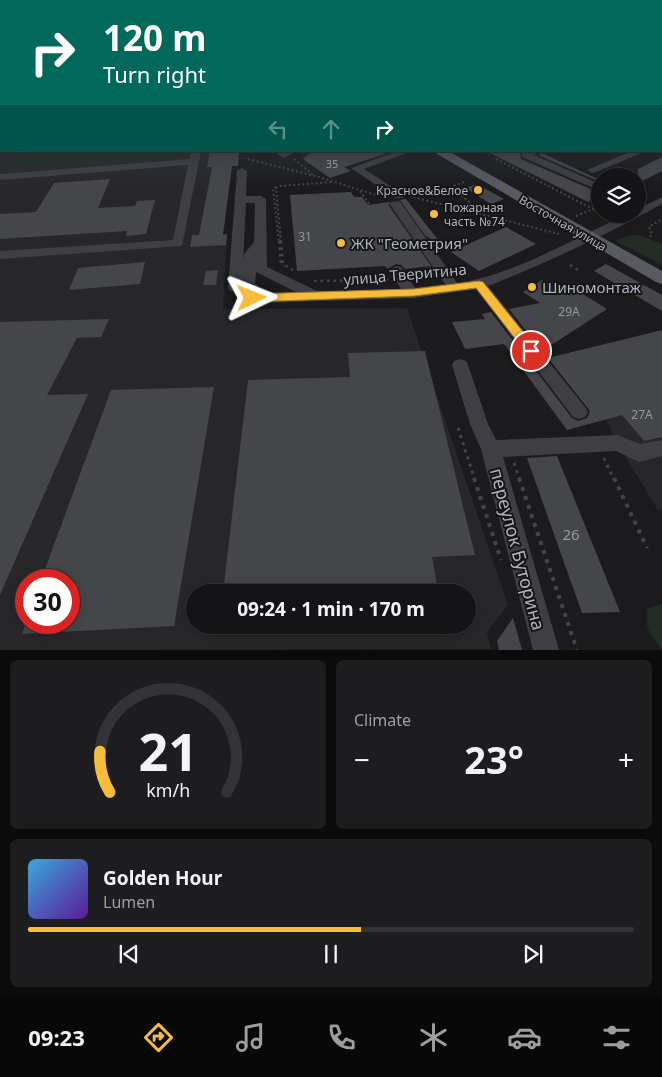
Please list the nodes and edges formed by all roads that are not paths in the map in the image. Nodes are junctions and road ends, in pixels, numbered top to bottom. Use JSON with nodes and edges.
{"nodes":[{"id":1,"x":405,"y":152,"type":"edge"},
{"id":2,"x":440,"y":152,"type":"edge"},
{"id":3,"x":535,"y":152,"type":"edge"},
{"id":4,"x":639,"y":152,"type":"edge"},
{"id":5,"x":195,"y":157,"type":"edge"},
{"id":6,"x":242,"y":168,"type":"road end"},
{"id":7,"x":597,"y":168,"type":"edge"},
{"id":8,"x":0,"y":177,"type":"edge"},
{"id":9,"x":591,"y":184,"type":"edge"},
{"id":10,"x":240,"y":200,"type":"junction"},
{"id":11,"x":662,"y":200,"type":"edge"},
{"id":12,"x":646,"y":204,"type":"edge"},
{"id":13,"x":623,"y":223,"type":"edge"},
{"id":14,"x":587,"y":237,"type":"junction"},
{"id":15,"x":260,"y":243,"type":"junction"},
{"id":16,"x":0,"y":255,"type":"edge"},
{"id":17,"x":400,"y":277,"type":"road end"},
{"id":18,"x":662,"y":278,"type":"edge"},
{"id":19,"x":479,"y":284,"type":"junction"},
{"id":20,"x":454,"y":288,"type":"junction"},
{"id":21,"x":250,"y":293,"type":"junction"},
{"id":22,"x":411,"y":293,"type":"junction"},
{"id":23,"x":315,"y":296,"type":"junction"},
{"id":24,"x":460,"y":365,"type":"dead end"},
{"id":25,"x":579,"y":412,"type":"dead end"},
{"id":26,"x":500,"y":448,"type":"junction"},
{"id":27,"x":662,"y":448,"type":"edge"},
{"id":28,"x":546,"y":650,"type":"edge"}],
"edges":[{"from":1,"to":20,"type":"street"},
{"from":2,"to":14,"type":"main road","name":"Восточная улица"},
{"from":3,"to":9,"type":"street"},
{"from":4,"to":7,"type":"street"},
{"from":5,"to":8,"type":"street"},
{"from":5,"to":16,"type":"street"},
{"from":6,"to":10,"type":"street"},
{"from":10,"to":15,"type":"street"},
{"from":10,"to":21,"type":"street"},
{"from":11,"to":12,"type":"street","name":"улица Тверитина"},
{"from":13,"to":14,"type":"street","name":"улица Тверитина"},
{"from":14,"to":18,"type":"main road","name":"Восточная улица"},
{"from":14,"to":19,"type":"street","name":"улица Тверитина"},
{"from":15,"to":21,"type":"street"},
{"from":15,"to":23,"type":"street"},
{"from":17,"to":22,"type":"street"},
{"from":19,"to":20,"type":"street","name":"улица Тверитина"},
{"from":19,"to":25,"type":"street"},
{"from":20,"to":22,"type":"street","name":"улица Тверитина"},
{"from":21,"to":23,"type":"street","name":"улица Тверитина"},
{"from":22,"to":23,"type":"street","name":"улица Тверитина"},
{"from":24,"to":26,"type":"street","name":"переулок Буторина"},
{"from":26,"to":27,"type":"street"},
{"from":26,"to":28,"type":"street","name":"переулок Буторина"}]}
